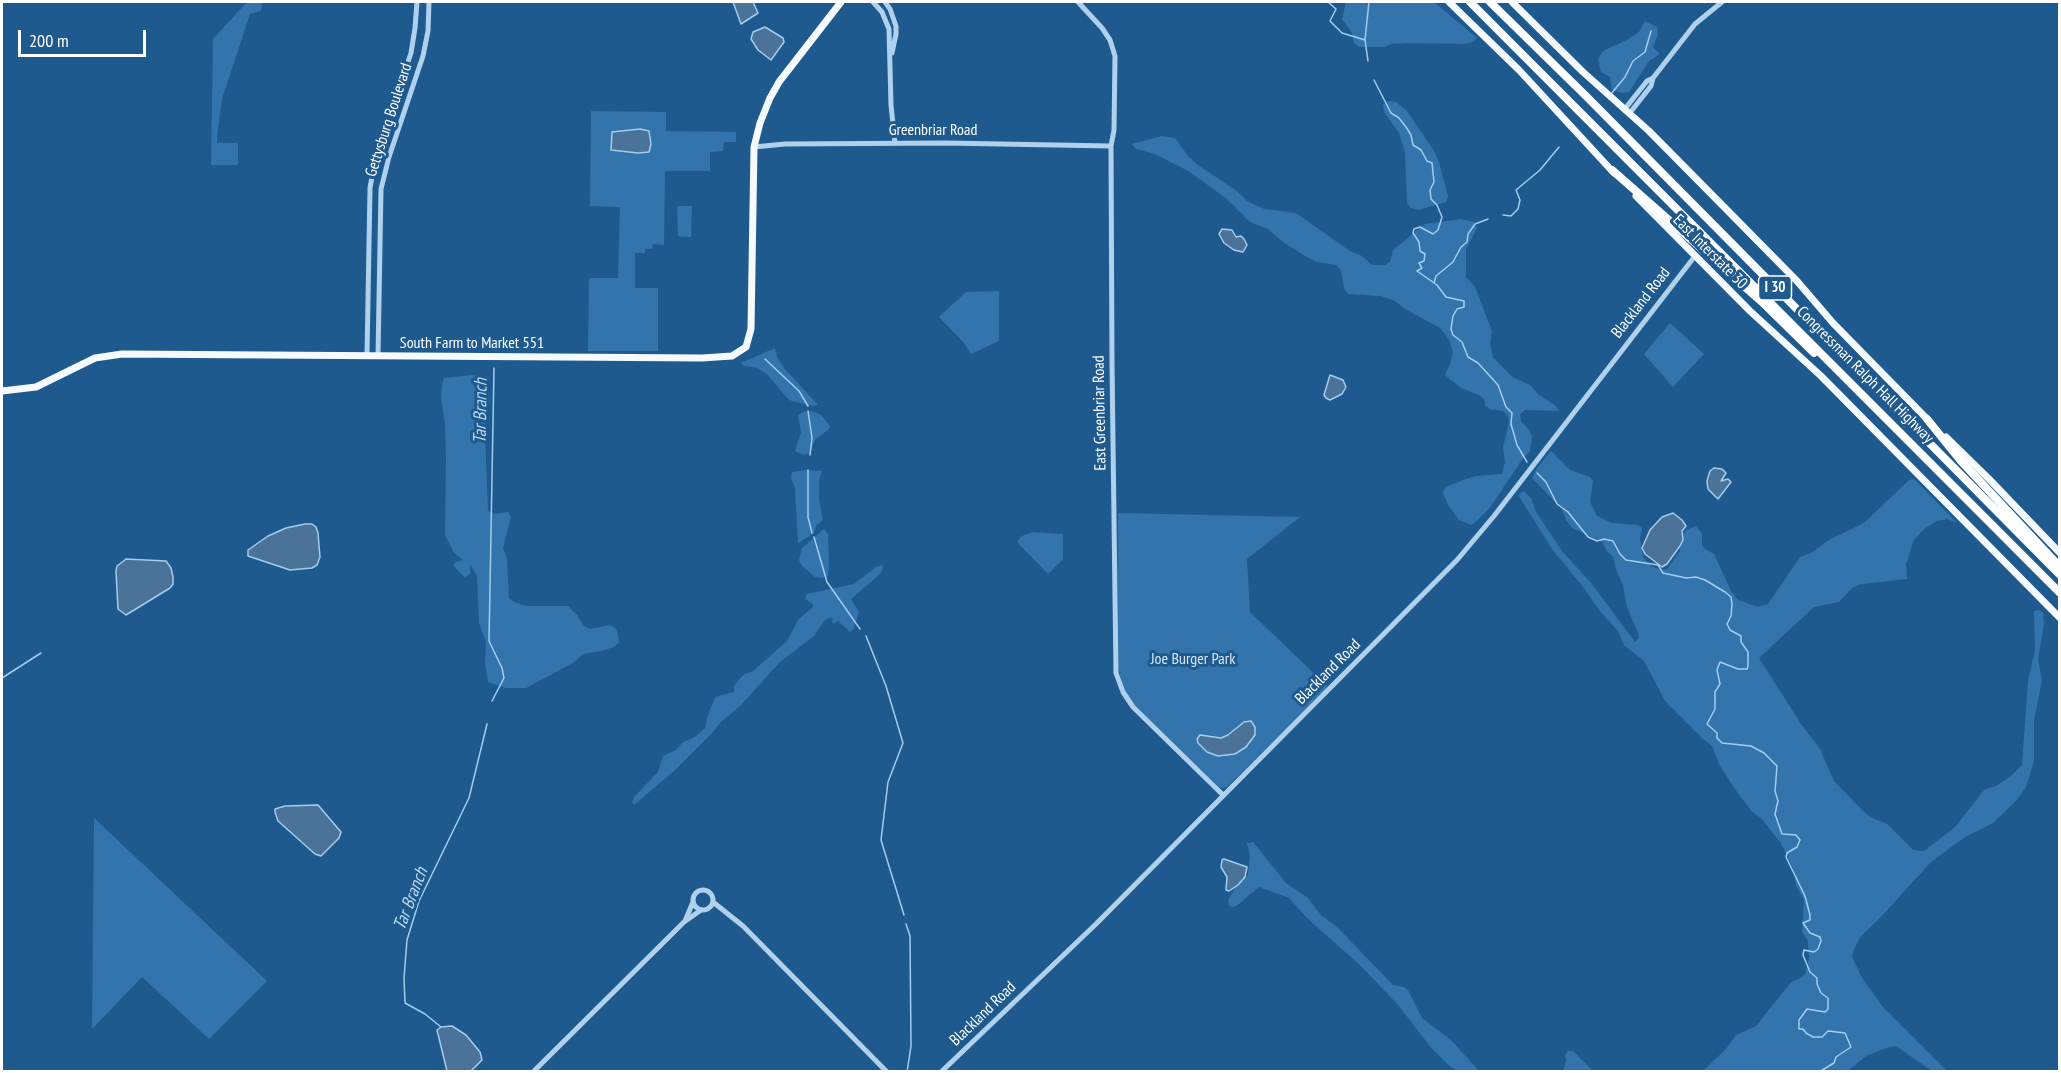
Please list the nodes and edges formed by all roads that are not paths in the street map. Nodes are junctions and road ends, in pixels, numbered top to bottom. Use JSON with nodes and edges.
{"nodes":[{"id":1,"x":417,"y":2,"type":"edge"},
{"id":2,"x":429,"y":2,"type":"edge"},
{"id":3,"x":841,"y":2,"type":"edge"},
{"id":4,"x":873,"y":2,"type":"edge"},
{"id":5,"x":885,"y":2,"type":"edge"},
{"id":6,"x":1078,"y":2,"type":"edge"},
{"id":7,"x":1449,"y":2,"type":"edge"},
{"id":8,"x":1470,"y":2,"type":"edge"},
{"id":9,"x":1490,"y":2,"type":"edge"},
{"id":10,"x":1512,"y":2,"type":"edge"},
{"id":11,"x":1722,"y":2,"type":"edge"},
{"id":12,"x":890,"y":61,"type":"junction"},
{"id":13,"x":1627,"y":112,"type":"junction"},
{"id":14,"x":895,"y":143,"type":"junction"},
{"id":15,"x":1111,"y":146,"type":"junction"},
{"id":16,"x":754,"y":147,"type":"junction"},
{"id":17,"x":1612,"y":170,"type":"junction"},
{"id":18,"x":1695,"y":256,"type":"junction"},
{"id":19,"x":367,"y":356,"type":"junction"},
{"id":20,"x":378,"y":356,"type":"junction"},
{"id":21,"x":2,"y":391,"type":"edge"},
{"id":22,"x":1927,"y":419,"type":"junction"},
{"id":23,"x":1924,"y":455,"type":"junction"},
{"id":24,"x":2060,"y":554,"type":"edge"},
{"id":25,"x":2060,"y":567,"type":"edge"},
{"id":26,"x":2060,"y":575,"type":"edge"},
{"id":27,"x":2060,"y":593,"type":"edge"},
{"id":28,"x":2060,"y":618,"type":"edge"},
{"id":29,"x":1223,"y":795,"type":"junction"},
{"id":30,"x":694,"y":901,"type":"junction"},
{"id":31,"x":713,"y":902,"type":"junction"},
{"id":32,"x":704,"y":909,"type":"junction"},
{"id":33,"x":723,"y":911,"type":"junction"},
{"id":34,"x":684,"y":922,"type":"junction"},
{"id":35,"x":533,"y":1071,"type":"edge"},
{"id":36,"x":887,"y":1071,"type":"edge"},
{"id":37,"x":941,"y":1071,"type":"edge"}],
"edges":[{"from":1,"to":19,"type":"street","name":"Gettysburg Boulevard"},
{"from":2,"to":20,"type":"street","name":"Gettysburg Boulevard"},
{"from":3,"to":16,"type":"main road","name":"South Farm to Market 551"},
{"from":4,"to":12,"type":"street"},
{"from":5,"to":12,"type":"street"},
{"from":6,"to":15,"type":"street","name":"East Greenbriar Road"},
{"from":7,"to":17,"type":"main road","name":"East Interstate 30"},
{"from":8,"to":23,"type":"highway","name":"Congressman Ralph Hall Highway","number":"I 30"},
{"from":9,"to":26,"type":"highway","name":"Congressman Ralph Hall Highway","number":"I 30"},
{"from":10,"to":13,"type":"main road"},
{"from":11,"to":13,"type":"street"},
{"from":12,"to":14,"type":"street"},
{"from":13,"to":22,"type":"main road"},
{"from":14,"to":15,"type":"street","name":"Greenbriar Road"},
{"from":14,"to":16,"type":"street","name":"Greenbriar Road"},
{"from":15,"to":29,"type":"street","name":"East Greenbriar Road"},
{"from":16,"to":20,"type":"main road","name":"South Farm to Market 551"},
{"from":17,"to":18,"type":"main road","name":"East Interstate 30"},
{"from":17,"to":23,"type":"highway"},
{"from":18,"to":28,"type":"main road","name":"East Interstate 30"},
{"from":18,"to":29,"type":"street","name":"Blackland Road"},
{"from":19,"to":20,"type":"main road","name":"South Farm to Market 551"},
{"from":19,"to":21,"type":"main road","name":"South Farm to Market 551"},
{"from":22,"to":24,"type":"main road"},
{"from":22,"to":25,"type":"highway"},
{"from":23,"to":27,"type":"highway","name":"Congressman Ralph Hall Highway","number":"I 30"},
{"from":29,"to":37,"type":"street","name":"Blackland Road"},
{"from":30,"to":31,"type":"street"},
{"from":30,"to":32,"type":"street"},
{"from":30,"to":34,"type":"street"},
{"from":31,"to":32,"type":"street"},
{"from":31,"to":33,"type":"street"},
{"from":32,"to":33,"type":"street"},
{"from":32,"to":34,"type":"street"},
{"from":33,"to":36,"type":"street"},
{"from":34,"to":35,"type":"street"}]}
